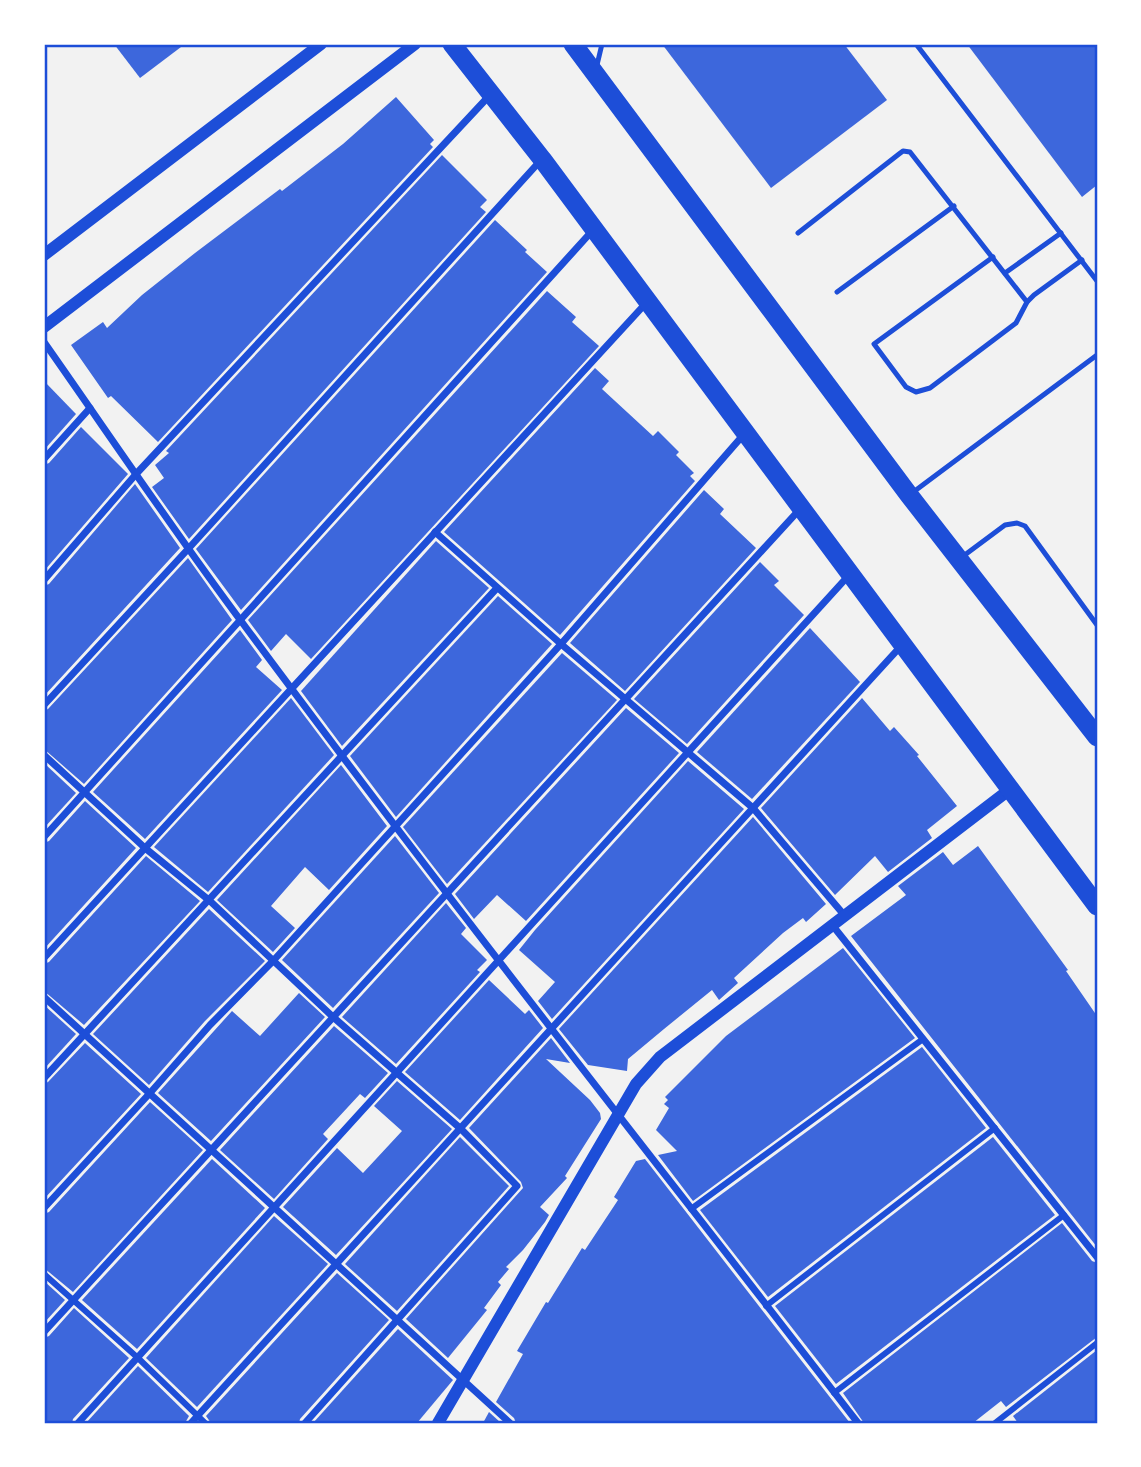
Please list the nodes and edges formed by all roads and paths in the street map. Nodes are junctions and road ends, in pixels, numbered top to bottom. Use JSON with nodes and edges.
{"nodes":[{"id":1,"x":321,"y":44,"type":"edge"},
{"id":2,"x":415,"y":44,"type":"edge"},
{"id":3,"x":452,"y":44,"type":"edge"},
{"id":4,"x":573,"y":44,"type":"edge"},
{"id":5,"x":602,"y":44,"type":"edge"},
{"id":6,"x":916,"y":44,"type":"edge"},
{"id":7,"x":595,"y":72,"type":"junction"},
{"id":8,"x":491,"y":94,"type":"junction"},
{"id":9,"x":542,"y":159,"type":"junction"},
{"id":10,"x":954,"y":206,"type":"junction"},
{"id":11,"x":594,"y":229,"type":"junction"},
{"id":12,"x":798,"y":233,"type":"dead end"},
{"id":13,"x":1061,"y":233,"type":"junction"},
{"id":14,"x":44,"y":255,"type":"edge"},
{"id":15,"x":993,"y":257,"type":"junction"},
{"id":16,"x":1082,"y":260,"type":"junction"},
{"id":17,"x":1005,"y":273,"type":"junction"},
{"id":18,"x":1097,"y":281,"type":"edge"},
{"id":19,"x":837,"y":292,"type":"dead end"},
{"id":20,"x":647,"y":301,"type":"junction"},
{"id":21,"x":1027,"y":302,"type":"junction"},
{"id":22,"x":44,"y":327,"type":"edge"},
{"id":23,"x":44,"y":342,"type":"edge"},
{"id":24,"x":1097,"y":355,"type":"edge"},
{"id":25,"x":90,"y":408,"type":"junction"},
{"id":26,"x":746,"y":433,"type":"junction"},
{"id":27,"x":44,"y":459,"type":"edge"},
{"id":28,"x":137,"y":473,"type":"junction"},
{"id":29,"x":909,"y":495,"type":"junction"},
{"id":30,"x":801,"y":508,"type":"junction"},
{"id":31,"x":435,"y":532,"type":"junction"},
{"id":32,"x":190,"y":548,"type":"junction"},
{"id":33,"x":959,"y":559,"type":"junction"},
{"id":34,"x":850,"y":574,"type":"junction"},
{"id":35,"x":44,"y":580,"type":"edge"},
{"id":36,"x":497,"y":588,"type":"junction"},
{"id":37,"x":241,"y":621,"type":"junction"},
{"id":38,"x":1097,"y":625,"type":"edge"},
{"id":39,"x":561,"y":644,"type":"junction"},
{"id":40,"x":902,"y":645,"type":"junction"},
{"id":41,"x":292,"y":690,"type":"junction"},
{"id":42,"x":625,"y":698,"type":"junction"},
{"id":43,"x":44,"y":705,"type":"edge"},
{"id":44,"x":1097,"y":737,"type":"edge"},
{"id":45,"x":688,"y":752,"type":"junction"},
{"id":46,"x":44,"y":755,"type":"edge"},
{"id":47,"x":341,"y":756,"type":"junction"},
{"id":48,"x":1009,"y":790,"type":"junction"},
{"id":49,"x":85,"y":791,"type":"junction"},
{"id":50,"x":753,"y":808,"type":"junction"},
{"id":51,"x":395,"y":825,"type":"junction"},
{"id":52,"x":44,"y":837,"type":"edge"},
{"id":53,"x":145,"y":848,"type":"junction"},
{"id":54,"x":448,"y":894,"type":"junction"},
{"id":55,"x":210,"y":901,"type":"junction"},
{"id":56,"x":1097,"y":906,"type":"edge"},
{"id":57,"x":845,"y":916,"type":"junction"},
{"id":58,"x":833,"y":926,"type":"junction"},
{"id":59,"x":44,"y":958,"type":"edge"},
{"id":60,"x":499,"y":960,"type":"junction"},
{"id":61,"x":273,"y":961,"type":"junction"},
{"id":62,"x":44,"y":996,"type":"edge"},
{"id":63,"x":332,"y":1016,"type":"junction"},
{"id":64,"x":552,"y":1029,"type":"junction"},
{"id":65,"x":85,"y":1034,"type":"junction"},
{"id":66,"x":923,"y":1039,"type":"junction"},
{"id":67,"x":397,"y":1072,"type":"junction"},
{"id":68,"x":44,"y":1078,"type":"edge"},
{"id":69,"x":150,"y":1093,"type":"junction"},
{"id":70,"x":617,"y":1115,"type":"junction"},
{"id":71,"x":995,"y":1128,"type":"junction"},
{"id":72,"x":461,"y":1129,"type":"junction"},
{"id":73,"x":212,"y":1150,"type":"junction"},
{"id":74,"x":275,"y":1207,"type":"junction"},
{"id":75,"x":44,"y":1208,"type":"edge"},
{"id":76,"x":691,"y":1209,"type":"junction"},
{"id":77,"x":1063,"y":1215,"type":"junction"},
{"id":78,"x":1097,"y":1257,"type":"edge"},
{"id":79,"x":338,"y":1264,"type":"junction"},
{"id":80,"x":44,"y":1274,"type":"edge"},
{"id":81,"x":72,"y":1300,"type":"junction"},
{"id":82,"x":766,"y":1306,"type":"junction"},
{"id":83,"x":399,"y":1320,"type":"junction"},
{"id":84,"x":44,"y":1332,"type":"edge"},
{"id":85,"x":1097,"y":1343,"type":"edge"},
{"id":86,"x":138,"y":1358,"type":"junction"},
{"id":87,"x":463,"y":1379,"type":"junction"},
{"id":88,"x":834,"y":1393,"type":"junction"},
{"id":89,"x":197,"y":1416,"type":"junction"},
{"id":90,"x":78,"y":1423,"type":"edge"},
{"id":91,"x":191,"y":1423,"type":"edge"},
{"id":92,"x":205,"y":1423,"type":"edge"},
{"id":93,"x":305,"y":1423,"type":"edge"},
{"id":94,"x":438,"y":1423,"type":"edge"},
{"id":95,"x":510,"y":1423,"type":"edge"},
{"id":96,"x":858,"y":1423,"type":"edge"},
{"id":97,"x":995,"y":1423,"type":"edge"}],
"edges":[{"from":1,"to":14,"type":"street"},
{"from":2,"to":22,"type":"street"},
{"from":3,"to":8,"type":"highway"},
{"from":4,"to":7,"type":"highway"},
{"from":5,"to":7,"type":"lane"},
{"from":6,"to":13,"type":"lane"},
{"from":7,"to":29,"type":"highway"},
{"from":8,"to":9,"type":"highway"},
{"from":8,"to":28,"type":"street"},
{"from":9,"to":11,"type":"highway"},
{"from":9,"to":32,"type":"street"},
{"from":10,"to":12,"type":"lane"},
{"from":10,"to":15,"type":"lane"},
{"from":10,"to":19,"type":"lane"},
{"from":11,"to":20,"type":"highway"},
{"from":11,"to":37,"type":"street"},
{"from":13,"to":16,"type":"lane"},
{"from":13,"to":17,"type":"lane"},
{"from":15,"to":17,"type":"lane"},
{"from":15,"to":21,"type":"lane"},
{"from":16,"to":18,"type":"lane"},
{"from":16,"to":21,"type":"lane"},
{"from":17,"to":21,"type":"lane"},
{"from":20,"to":26,"type":"highway"},
{"from":20,"to":31,"type":"street"},
{"from":23,"to":25,"type":"street"},
{"from":24,"to":29,"type":"lane"},
{"from":25,"to":27,"type":"street"},
{"from":25,"to":28,"type":"street"},
{"from":26,"to":30,"type":"highway"},
{"from":26,"to":39,"type":"street"},
{"from":28,"to":32,"type":"street"},
{"from":28,"to":35,"type":"street"},
{"from":29,"to":33,"type":"highway"},
{"from":30,"to":34,"type":"highway"},
{"from":30,"to":42,"type":"street"},
{"from":31,"to":36,"type":"street"},
{"from":31,"to":41,"type":"street"},
{"from":32,"to":37,"type":"street"},
{"from":32,"to":43,"type":"street"},
{"from":33,"to":38,"type":"lane"},
{"from":33,"to":44,"type":"highway"},
{"from":34,"to":40,"type":"highway"},
{"from":34,"to":45,"type":"street"},
{"from":36,"to":39,"type":"street"},
{"from":36,"to":47,"type":"street"},
{"from":37,"to":41,"type":"street"},
{"from":37,"to":49,"type":"street"},
{"from":39,"to":42,"type":"street"},
{"from":39,"to":51,"type":"street"},
{"from":40,"to":48,"type":"highway"},
{"from":40,"to":50,"type":"street"},
{"from":41,"to":47,"type":"street"},
{"from":41,"to":53,"type":"street"},
{"from":42,"to":45,"type":"street"},
{"from":42,"to":54,"type":"street"},
{"from":45,"to":50,"type":"street"},
{"from":45,"to":60,"type":"street"},
{"from":46,"to":49,"type":"street"},
{"from":47,"to":51,"type":"street"},
{"from":47,"to":55,"type":"street"},
{"from":48,"to":56,"type":"highway"},
{"from":48,"to":57,"type":"street"},
{"from":49,"to":52,"type":"street"},
{"from":49,"to":53,"type":"street"},
{"from":50,"to":57,"type":"street"},
{"from":50,"to":64,"type":"street"},
{"from":51,"to":54,"type":"street"},
{"from":51,"to":61,"type":"street"},
{"from":53,"to":55,"type":"street"},
{"from":53,"to":59,"type":"street"},
{"from":54,"to":60,"type":"street"},
{"from":54,"to":63,"type":"street"},
{"from":55,"to":61,"type":"street"},
{"from":55,"to":65,"type":"street"},
{"from":57,"to":58,"type":"street"},
{"from":58,"to":66,"type":"street"},
{"from":58,"to":70,"type":"street"},
{"from":60,"to":64,"type":"street"},
{"from":60,"to":67,"type":"street"},
{"from":61,"to":63,"type":"street"},
{"from":61,"to":69,"type":"street"},
{"from":62,"to":65,"type":"street"},
{"from":63,"to":67,"type":"street"},
{"from":63,"to":73,"type":"street"},
{"from":64,"to":70,"type":"street"},
{"from":64,"to":72,"type":"street"},
{"from":65,"to":68,"type":"street"},
{"from":65,"to":69,"type":"street"},
{"from":66,"to":71,"type":"street"},
{"from":66,"to":76,"type":"street"},
{"from":67,"to":72,"type":"street"},
{"from":67,"to":74,"type":"street"},
{"from":69,"to":73,"type":"street"},
{"from":69,"to":75,"type":"street"},
{"from":70,"to":76,"type":"street"},
{"from":70,"to":87,"type":"street"},
{"from":71,"to":77,"type":"street"},
{"from":71,"to":82,"type":"street"},
{"from":72,"to":79,"type":"street"},
{"from":72,"to":83,"type":"street"},
{"from":73,"to":74,"type":"street"},
{"from":73,"to":81,"type":"street"},
{"from":74,"to":79,"type":"street"},
{"from":74,"to":86,"type":"street"},
{"from":76,"to":82,"type":"street"},
{"from":77,"to":78,"type":"street"},
{"from":77,"to":88,"type":"street"},
{"from":79,"to":83,"type":"street"},
{"from":79,"to":89,"type":"street"},
{"from":80,"to":81,"type":"street"},
{"from":81,"to":84,"type":"street"},
{"from":81,"to":86,"type":"street"},
{"from":82,"to":88,"type":"street"},
{"from":83,"to":87,"type":"street"},
{"from":83,"to":93,"type":"street"},
{"from":85,"to":97,"type":"street"},
{"from":86,"to":89,"type":"street"},
{"from":86,"to":90,"type":"street"},
{"from":87,"to":94,"type":"street"},
{"from":87,"to":95,"type":"street"},
{"from":88,"to":96,"type":"street"},
{"from":89,"to":91,"type":"street"},
{"from":89,"to":92,"type":"street"}]}
